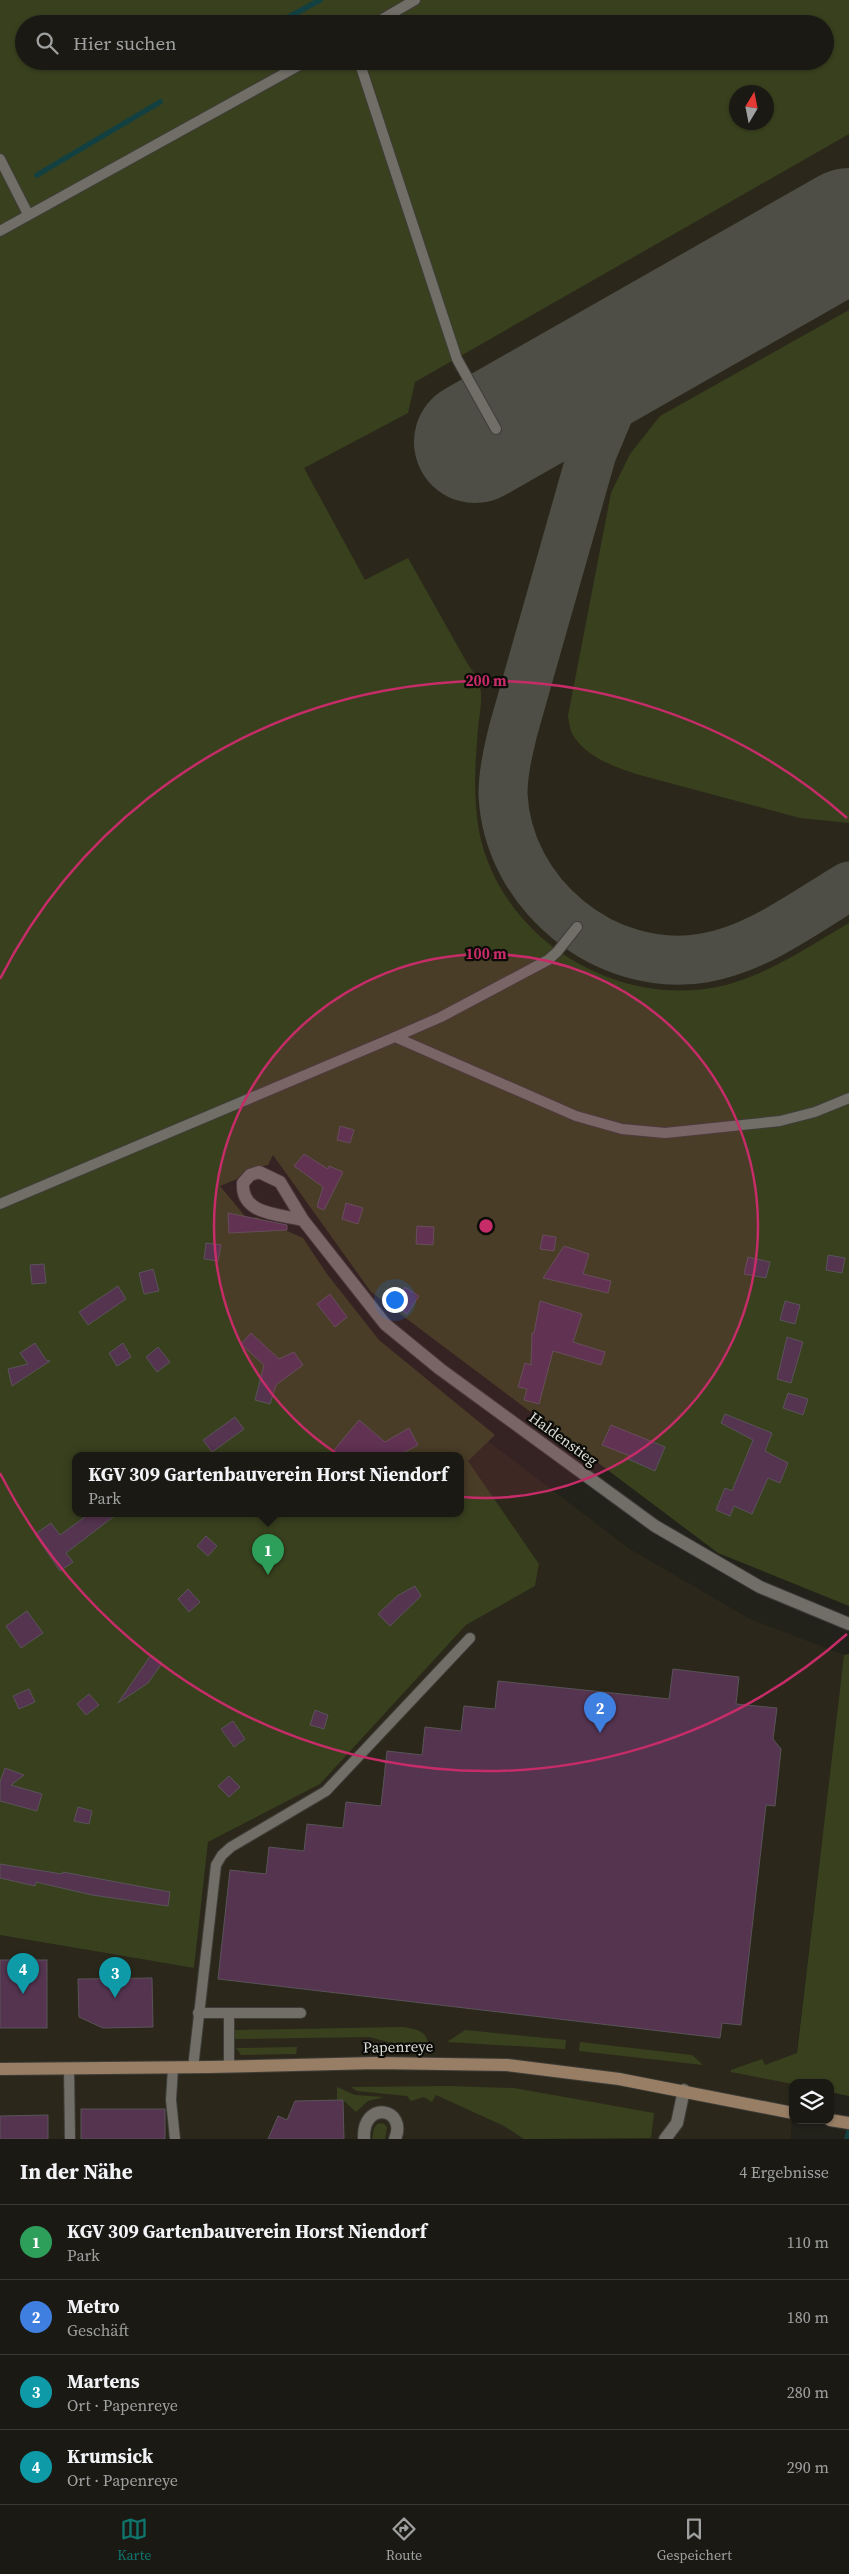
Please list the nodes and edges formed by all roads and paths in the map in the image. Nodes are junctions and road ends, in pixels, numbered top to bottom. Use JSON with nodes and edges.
{"nodes":[{"id":1,"x":415,"y":0,"type":"edge"},
{"id":2,"x":389,"y":15,"type":"edge"},
{"id":3,"x":291,"y":70,"type":"edge"},
{"id":4,"x":362,"y":70,"type":"edge"},
{"id":5,"x":0,"y":159,"type":"edge"},
{"id":6,"x":28,"y":214,"type":"junction"},
{"id":7,"x":0,"y":231,"type":"edge"},
{"id":8,"x":496,"y":429,"type":"dead end"},
{"id":9,"x":577,"y":927,"type":"dead end"},
{"id":10,"x":396,"y":1037,"type":"junction"},
{"id":11,"x":849,"y":1098,"type":"edge"},
{"id":12,"x":0,"y":1204,"type":"edge"},
{"id":13,"x":303,"y":1220,"type":"junction"},
{"id":14,"x":849,"y":1624,"type":"edge"},
{"id":15,"x":470,"y":1638,"type":"dead end"},
{"id":16,"x":198,"y":2013,"type":"junction"},
{"id":17,"x":229,"y":2013,"type":"junction"},
{"id":18,"x":301,"y":2013,"type":"dead end"},
{"id":19,"x":229,"y":2067,"type":"junction"},
{"id":20,"x":173,"y":2068,"type":"junction"},
{"id":21,"x":193,"y":2068,"type":"junction"},
{"id":22,"x":0,"y":2069,"type":"edge"},
{"id":23,"x":69,"y":2069,"type":"junction"},
{"id":24,"x":684,"y":2090,"type":"junction"},
{"id":25,"x":789,"y":2112,"type":"edge"},
{"id":26,"x":834,"y":2121,"type":"edge"},
{"id":27,"x":849,"y":2123,"type":"edge"},
{"id":28,"x":70,"y":2139,"type":"edge"},
{"id":29,"x":175,"y":2139,"type":"edge"},
{"id":30,"x":364,"y":2139,"type":"edge"},
{"id":31,"x":394,"y":2139,"type":"edge"},
{"id":32,"x":665,"y":2139,"type":"edge"}],
"edges":[{"from":1,"to":2,"type":"lane"},
{"from":3,"to":6,"type":"lane"},
{"from":4,"to":8,"type":"lane"},
{"from":5,"to":6,"type":"lane"},
{"from":6,"to":7,"type":"lane"},
{"from":9,"to":10,"type":"lane"},
{"from":10,"to":11,"type":"lane"},
{"from":10,"to":12,"type":"lane"},
{"from":13,"to":13,"type":"street","name":"Haldenstieg"},
{"from":13,"to":14,"type":"street","name":"Haldenstieg"},
{"from":15,"to":16,"type":"lane"},
{"from":16,"to":17,"type":"lane"},
{"from":16,"to":21,"type":"lane"},
{"from":17,"to":18,"type":"lane"},
{"from":17,"to":19,"type":"lane"},
{"from":19,"to":21,"type":"main road","name":"Papenreye"},
{"from":19,"to":24,"type":"main road","name":"Papenreye"},
{"from":20,"to":21,"type":"main road","name":"Papenreye"},
{"from":20,"to":23,"type":"main road","name":"Papenreye"},
{"from":20,"to":29,"type":"lane"},
{"from":22,"to":23,"type":"main road","name":"Papenreye"},
{"from":23,"to":28,"type":"lane"},
{"from":24,"to":25,"type":"main road","name":"Papenreye"},
{"from":24,"to":32,"type":"street"},
{"from":26,"to":27,"type":"main road"},
{"from":30,"to":31,"type":"street"}]}
